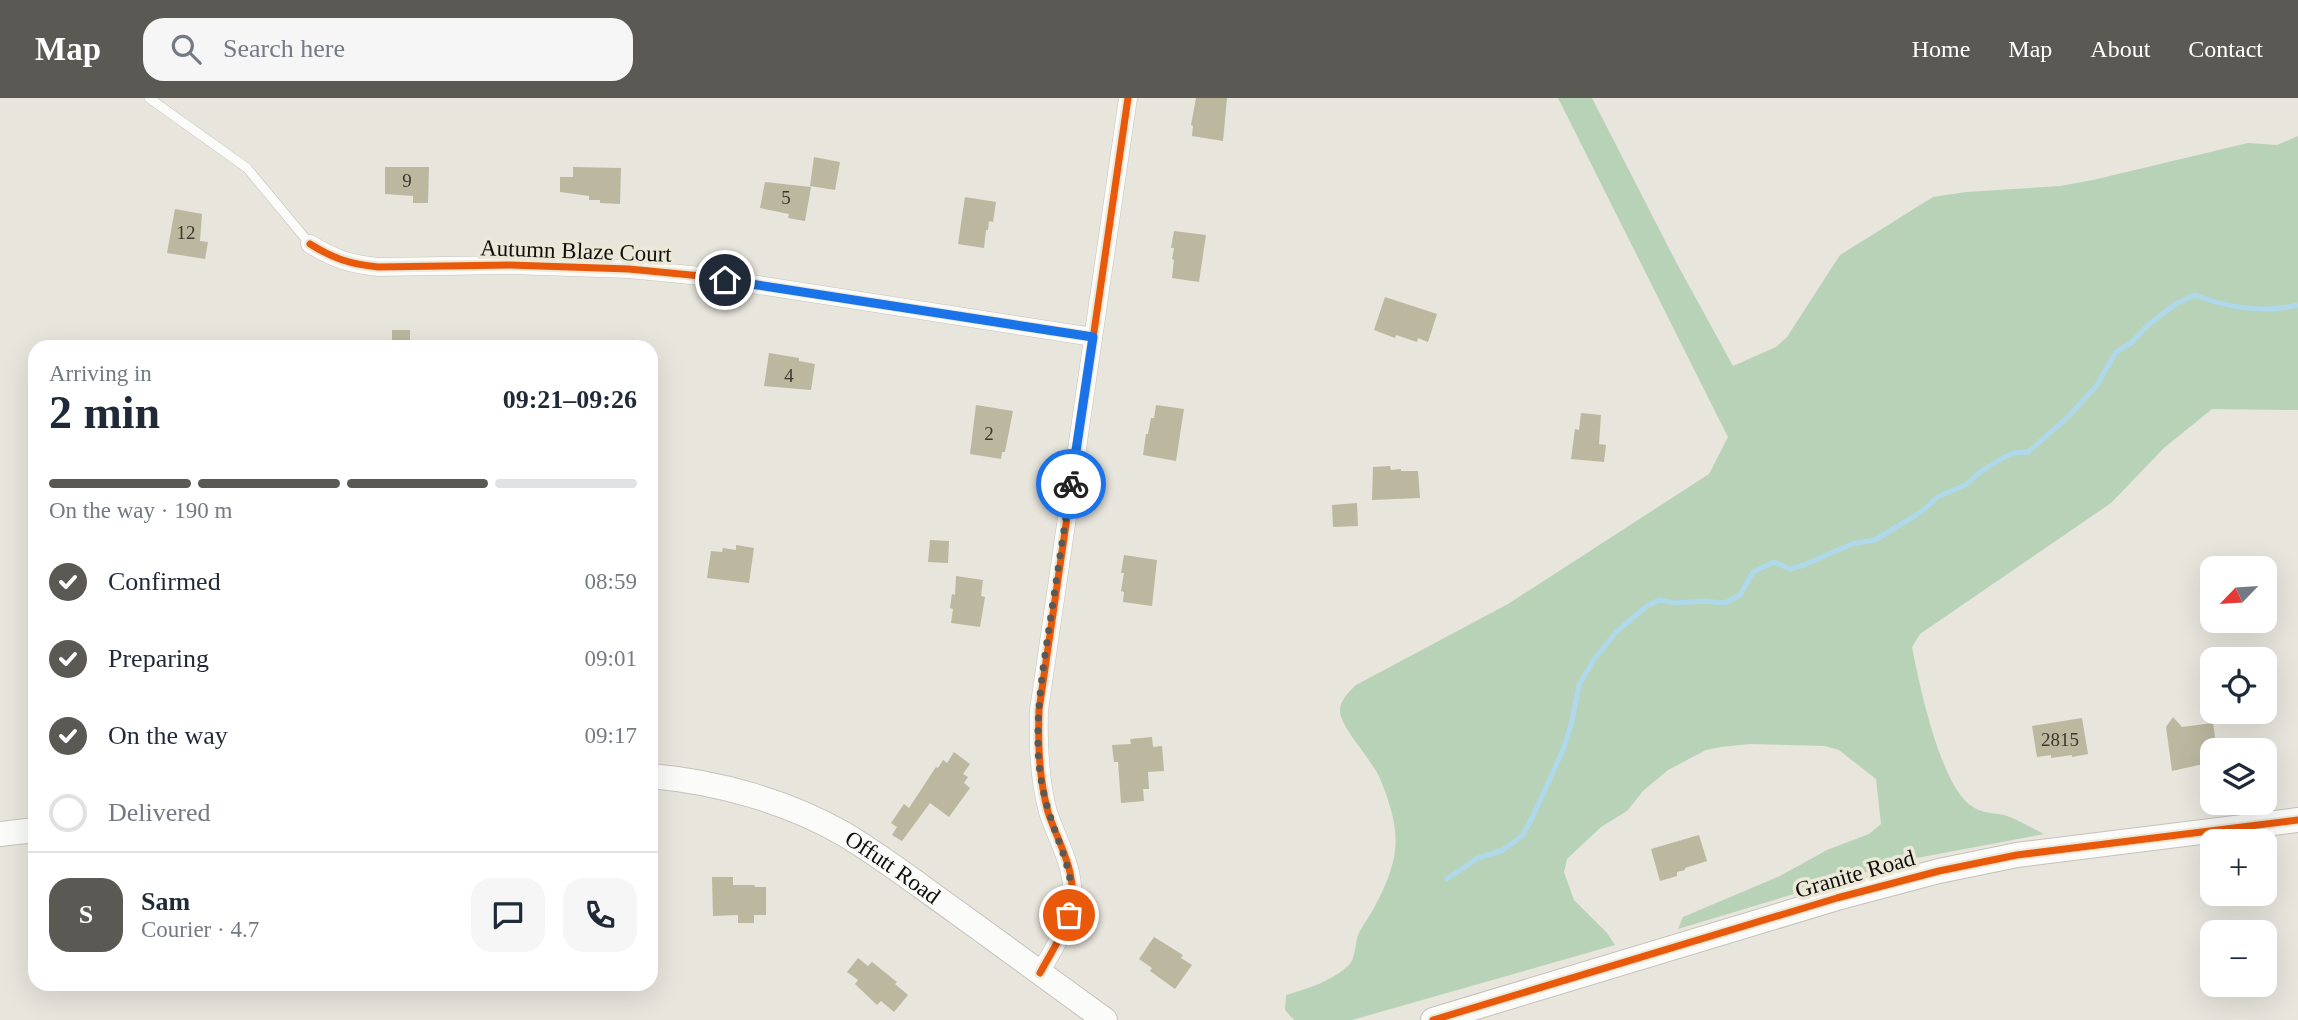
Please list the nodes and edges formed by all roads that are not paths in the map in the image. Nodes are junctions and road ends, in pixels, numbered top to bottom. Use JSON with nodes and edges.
{"nodes":[{"id":1,"x":149,"y":98,"type":"edge"},
{"id":2,"x":1128,"y":98,"type":"edge"},
{"id":3,"x":310,"y":244,"type":"joint"},
{"id":4,"x":1093,"y":337,"type":"junction"},
{"id":5,"x":658,"y":777,"type":"edge"},
{"id":6,"x":2298,"y":820,"type":"edge"},
{"id":7,"x":28,"y":831,"type":"edge"},
{"id":8,"x":0,"y":834,"type":"edge"},
{"id":9,"x":1040,"y":973,"type":"junction"},
{"id":10,"x":1105,"y":1020,"type":"edge"},
{"id":11,"x":1433,"y":1020,"type":"edge"}],
"edges":[{"from":1,"to":3,"type":"lane"},
{"from":2,"to":4,"type":"street"},
{"from":3,"to":4,"type":"street","name":"Autumn Blaze Court"},
{"from":4,"to":9,"type":"street"},
{"from":5,"to":9,"type":"street","name":"Offutt Road"},
{"from":6,"to":11,"type":"street","name":"Granite Road"},
{"from":7,"to":8,"type":"street"},
{"from":9,"to":10,"type":"street","name":"Offutt Road"}]}
